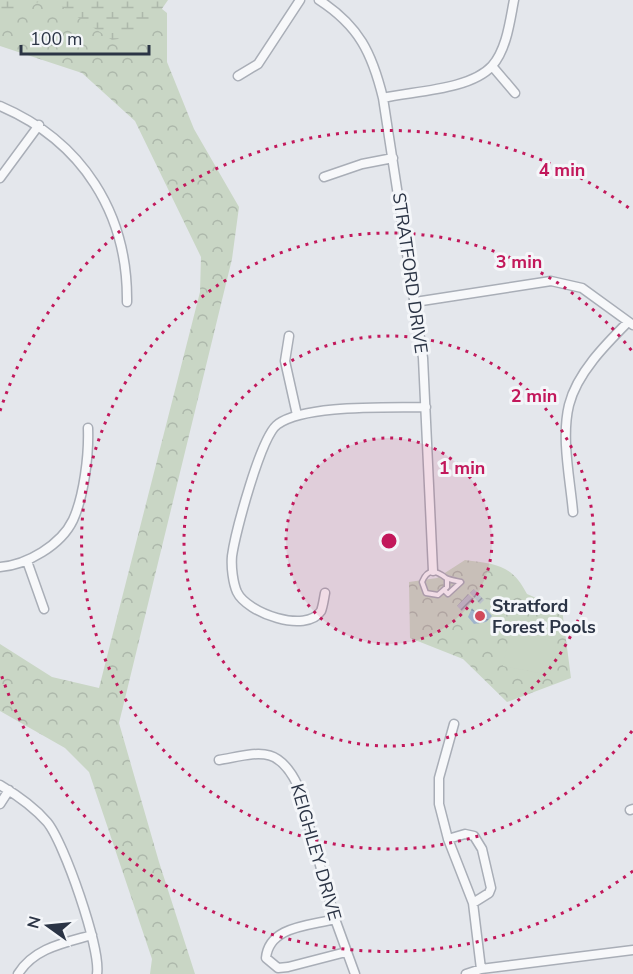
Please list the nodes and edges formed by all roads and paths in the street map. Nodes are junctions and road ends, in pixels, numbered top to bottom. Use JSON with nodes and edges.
{"nodes":[{"id":1,"x":300,"y":0,"type":"edge"},
{"id":2,"x":319,"y":0,"type":"edge"},
{"id":3,"x":514,"y":0,"type":"edge"},
{"id":4,"x":492,"y":66,"type":"junction"},
{"id":5,"x":238,"y":76,"type":"dead end"},
{"id":6,"x":515,"y":93,"type":"dead end"},
{"id":7,"x":383,"y":98,"type":"junction"},
{"id":8,"x":0,"y":106,"type":"edge"},
{"id":9,"x":39,"y":125,"type":"junction"},
{"id":10,"x":393,"y":159,"type":"junction"},
{"id":11,"x":324,"y":177,"type":"dead end"},
{"id":12,"x":0,"y":178,"type":"edge"},
{"id":13,"x":127,"y":302,"type":"dead end"},
{"id":14,"x":415,"y":302,"type":"junction"},
{"id":15,"x":631,"y":323,"type":"edge"},
{"id":16,"x":289,"y":336,"type":"dead end"},
{"id":17,"x":426,"y":407,"type":"junction"},
{"id":18,"x":297,"y":415,"type":"junction"},
{"id":19,"x":88,"y":428,"type":"dead end"},
{"id":20,"x":573,"y":512,"type":"dead end"},
{"id":21,"x":27,"y":561,"type":"junction"},
{"id":22,"x":0,"y":567,"type":"edge"},
{"id":23,"x":433,"y":571,"type":"junction"},
{"id":24,"x":447,"y":579,"type":"junction"},
{"id":25,"x":445,"y":591,"type":"junction"},
{"id":26,"x":325,"y":593,"type":"dead end"},
{"id":27,"x":44,"y":609,"type":"dead end"},
{"id":28,"x":454,"y":724,"type":"dead end"},
{"id":29,"x":219,"y":760,"type":"dead end"},
{"id":30,"x":0,"y":785,"type":"edge"},
{"id":31,"x":9,"y":790,"type":"junction"},
{"id":32,"x":0,"y":804,"type":"edge"},
{"id":33,"x":448,"y":839,"type":"junction"},
{"id":34,"x":473,"y":903,"type":"junction"},
{"id":35,"x":335,"y":919,"type":"junction"},
{"id":36,"x":92,"y":935,"type":"junction"},
{"id":37,"x":633,"y":950,"type":"edge"},
{"id":38,"x":346,"y":952,"type":"junction"},
{"id":39,"x":481,"y":969,"type":"junction"},
{"id":40,"x":18,"y":974,"type":"edge"},
{"id":41,"x":97,"y":974,"type":"edge"},
{"id":42,"x":355,"y":974,"type":"edge"},
{"id":43,"x":466,"y":974,"type":"edge"}],
"edges":[{"from":1,"to":5,"type":"street"},
{"from":2,"to":7,"type":"street","name":"STRATFORD DRIVE"},
{"from":3,"to":4,"type":"street"},
{"from":4,"to":6,"type":"street"},
{"from":4,"to":7,"type":"street"},
{"from":7,"to":10,"type":"street","name":"STRATFORD DRIVE"},
{"from":8,"to":9,"type":"street"},
{"from":9,"to":12,"type":"street"},
{"from":9,"to":13,"type":"street"},
{"from":10,"to":11,"type":"street"},
{"from":10,"to":14,"type":"street","name":"STRATFORD DRIVE"},
{"from":14,"to":15,"type":"street"},
{"from":14,"to":17,"type":"street","name":"STRATFORD DRIVE"},
{"from":15,"to":20,"type":"street"},
{"from":16,"to":18,"type":"street"},
{"from":17,"to":18,"type":"street"},
{"from":17,"to":23,"type":"street","name":"STRATFORD DRIVE"},
{"from":18,"to":26,"type":"street"},
{"from":19,"to":21,"type":"street"},
{"from":21,"to":22,"type":"street"},
{"from":21,"to":27,"type":"street"},
{"from":23,"to":24,"type":"lane"},
{"from":23,"to":25,"type":"lane"},
{"from":24,"to":25,"type":"lane"},
{"from":24,"to":25,"type":"lane"},
{"from":28,"to":33,"type":"street"},
{"from":29,"to":35,"type":"street","name":"KEIGHLEY DRIVE"},
{"from":30,"to":31,"type":"street"},
{"from":31,"to":32,"type":"street"},
{"from":31,"to":36,"type":"street"},
{"from":33,"to":34,"type":"street"},
{"from":33,"to":34,"type":"street"},
{"from":34,"to":39,"type":"street"},
{"from":35,"to":38,"type":"street","name":"KEIGHLEY DRIVE"},
{"from":35,"to":38,"type":"street"},
{"from":36,"to":40,"type":"street"},
{"from":36,"to":41,"type":"street"},
{"from":37,"to":39,"type":"street"},
{"from":38,"to":42,"type":"street","name":"KEIGHLEY DRIVE"},
{"from":39,"to":43,"type":"street"}]}
